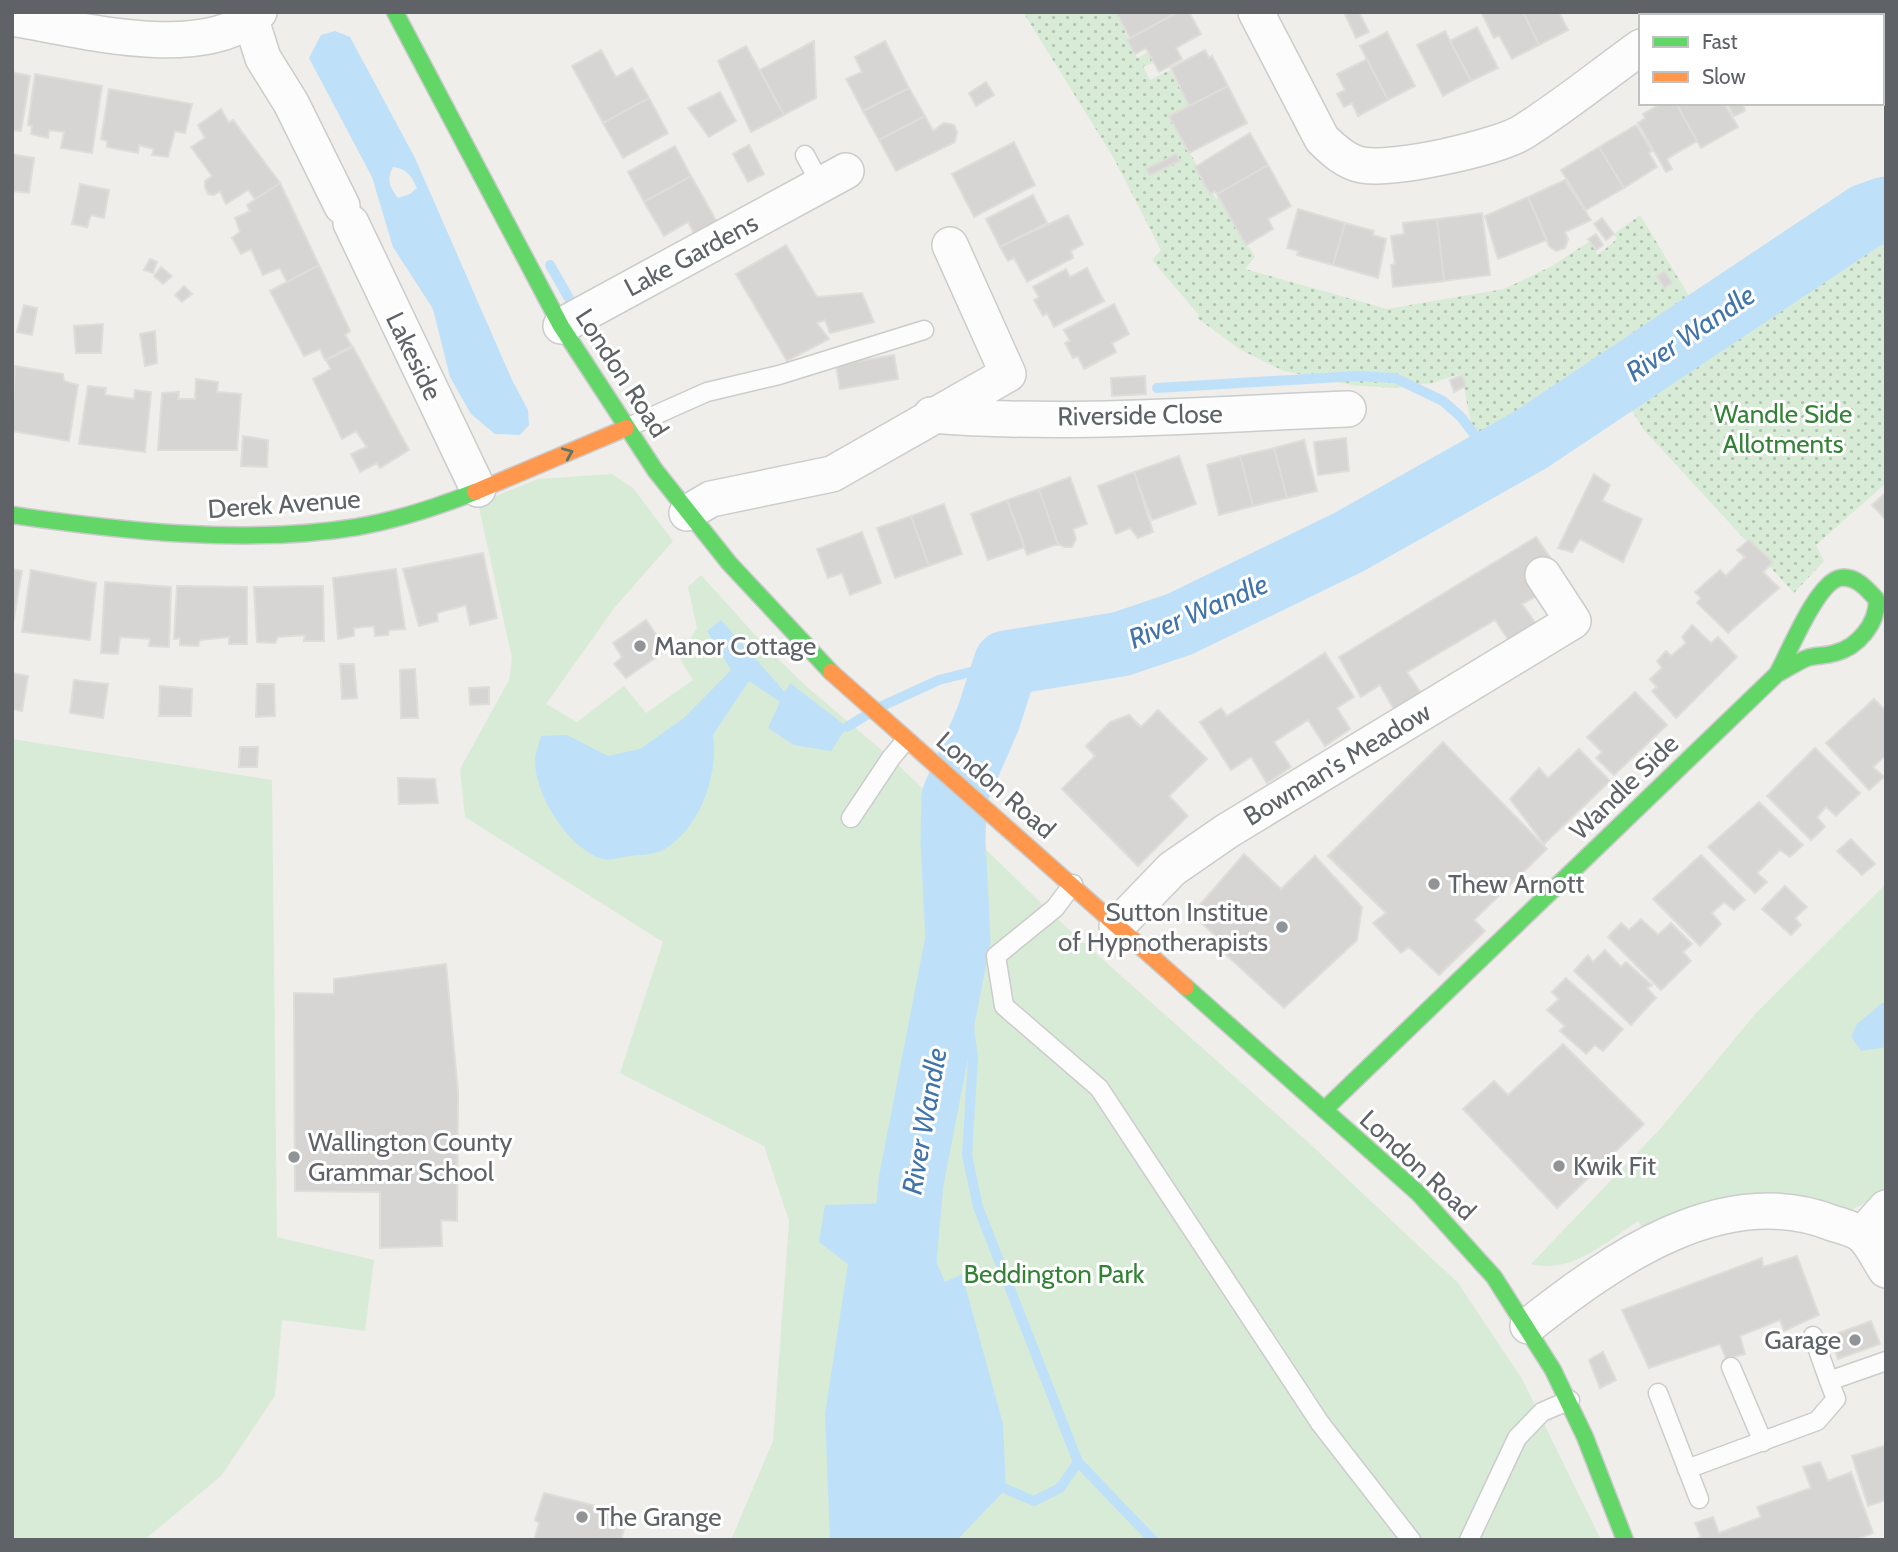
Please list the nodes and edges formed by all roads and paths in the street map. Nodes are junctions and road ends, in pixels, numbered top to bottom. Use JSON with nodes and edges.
{"nodes":[{"id":1,"x":395,"y":12,"type":"edge"},
{"id":2,"x":1256,"y":12,"type":"edge"},
{"id":3,"x":255,"y":16,"type":"edge"},
{"id":4,"x":12,"y":18,"type":"edge"},
{"id":5,"x":1639,"y":48,"type":"edge"},
{"id":6,"x":824,"y":170,"type":"dead end"},
{"id":7,"x":950,"y":245,"type":"dead end"},
{"id":8,"x":561,"y":326,"type":"junction"},
{"id":9,"x":924,"y":330,"type":"dead end"},
{"id":10,"x":1348,"y":409,"type":"dead end"},
{"id":11,"x":931,"y":415,"type":"junction"},
{"id":12,"x":626,"y":428,"type":"junction"},
{"id":13,"x":494,"y":483,"type":"junction"},
{"id":14,"x":687,"y":513,"type":"junction"},
{"id":15,"x":12,"y":515,"type":"edge"},
{"id":16,"x":1543,"y":575,"type":"dead end"},
{"id":17,"x":1777,"y":674,"type":"junction"},
{"id":18,"x":903,"y":737,"type":"junction"},
{"id":19,"x":850,"y":818,"type":"dead end"},
{"id":20,"x":1073,"y":884,"type":"junction"},
{"id":21,"x":1117,"y":926,"type":"junction"},
{"id":22,"x":1324,"y":1110,"type":"junction"},
{"id":23,"x":1886,"y":1208,"type":"edge"},
{"id":24,"x":1862,"y":1235,"type":"junction"},
{"id":25,"x":1886,"y":1270,"type":"edge"},
{"id":26,"x":1528,"y":1326,"type":"junction"},
{"id":27,"x":1813,"y":1336,"type":"dead end"},
{"id":28,"x":1886,"y":1361,"type":"edge"},
{"id":29,"x":1731,"y":1367,"type":"dead end"},
{"id":30,"x":1829,"y":1381,"type":"junction"},
{"id":31,"x":1658,"y":1393,"type":"dead end"},
{"id":32,"x":1570,"y":1400,"type":"junction"},
{"id":33,"x":1763,"y":1442,"type":"junction"},
{"id":34,"x":1687,"y":1469,"type":"junction"},
{"id":35,"x":1699,"y":1499,"type":"dead end"},
{"id":36,"x":1411,"y":1540,"type":"edge"},
{"id":37,"x":1469,"y":1540,"type":"edge"},
{"id":38,"x":1625,"y":1540,"type":"edge"}],
"edges":[{"from":1,"to":8,"type":"main road","name":"London Road"},
{"from":2,"to":5,"type":"street"},
{"from":3,"to":4,"type":"street"},
{"from":3,"to":13,"type":"street","name":"Lakeside"},
{"from":6,"to":8,"type":"street","name":"Lake Gardens"},
{"from":7,"to":11,"type":"street"},
{"from":8,"to":12,"type":"main road","name":"London Road"},
{"from":9,"to":12,"type":"lane"},
{"from":10,"to":11,"type":"street","name":"Riverside Close"},
{"from":11,"to":14,"type":"street"},
{"from":13,"to":12,"type":"main road","name":"Derek Avenue","one_way":true},
{"from":12,"to":14,"type":"main road","name":"London Road"},
{"from":13,"to":15,"type":"main road","name":"Derek Avenue"},
{"from":14,"to":18,"type":"main road","name":"London Road"},
{"from":16,"to":21,"type":"street","name":"Bowman's Meadow"},
{"from":17,"to":17,"type":"main road","name":"Wandle Side"},
{"from":17,"to":22,"type":"main road","name":"Wandle Side"},
{"from":18,"to":19,"type":"lane"},
{"from":18,"to":20,"type":"main road","name":"London Road"},
{"from":20,"to":21,"type":"main road","name":"London Road"},
{"from":20,"to":36,"type":"lane"},
{"from":21,"to":22,"type":"main road","name":"London Road"},
{"from":22,"to":26,"type":"main road","name":"London Road"},
{"from":23,"to":24,"type":"street"},
{"from":24,"to":25,"type":"street"},
{"from":24,"to":26,"type":"street"},
{"from":26,"to":32,"type":"main road","name":"London Road"},
{"from":27,"to":30,"type":"lane"},
{"from":28,"to":30,"type":"lane"},
{"from":29,"to":33,"type":"lane"},
{"from":30,"to":33,"type":"lane"},
{"from":31,"to":34,"type":"lane"},
{"from":32,"to":37,"type":"lane"},
{"from":32,"to":38,"type":"main road","name":"London Road"},
{"from":33,"to":34,"type":"lane"},
{"from":34,"to":35,"type":"lane"}]}
